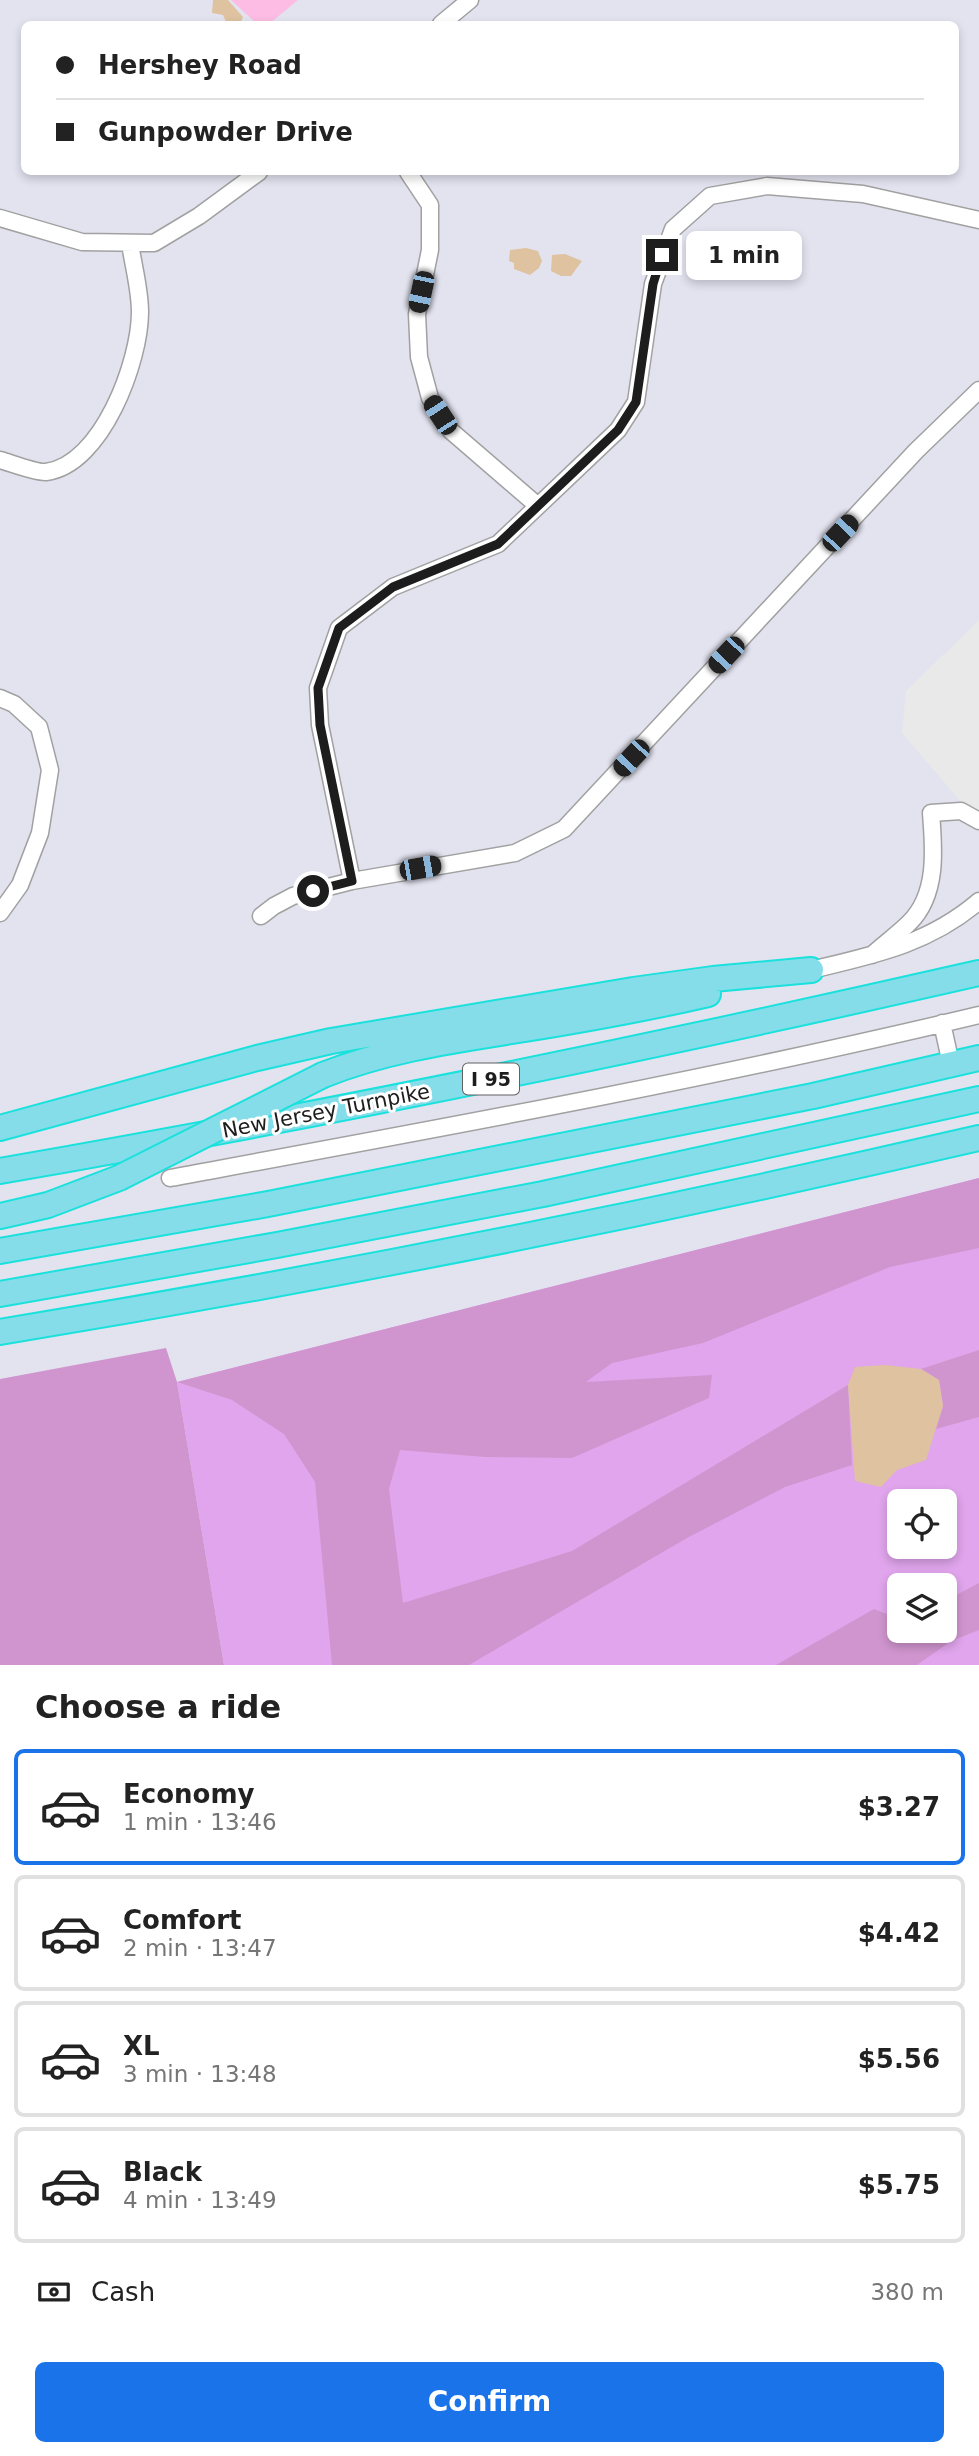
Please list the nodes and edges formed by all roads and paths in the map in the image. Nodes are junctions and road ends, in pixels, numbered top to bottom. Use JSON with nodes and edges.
{"nodes":[{"id":1,"x":470,"y":0,"type":"edge"},
{"id":2,"x":446,"y":21,"type":"edge"},
{"id":3,"x":255,"y":175,"type":"edge"},
{"id":4,"x":410,"y":175,"type":"edge"},
{"id":5,"x":0,"y":218,"type":"edge"},
{"id":6,"x":979,"y":220,"type":"edge"},
{"id":7,"x":130,"y":243,"type":"junction"},
{"id":8,"x":979,"y":390,"type":"edge"},
{"id":9,"x":0,"y":460,"type":"edge"},
{"id":10,"x":538,"y":506,"type":"junction"},
{"id":11,"x":0,"y":698,"type":"edge"},
{"id":12,"x":979,"y":821,"type":"edge"},
{"id":13,"x":352,"y":881,"type":"junction"},
{"id":14,"x":979,"y":901,"type":"edge"},
{"id":15,"x":0,"y":913,"type":"edge"},
{"id":16,"x":261,"y":916,"type":"dead end"},
{"id":17,"x":872,"y":955,"type":"junction"},
{"id":18,"x":811,"y":970,"type":"junction"},
{"id":19,"x":979,"y":973,"type":"edge"},
{"id":20,"x":979,"y":1015,"type":"edge"},
{"id":21,"x":942,"y":1024,"type":"junction"},
{"id":22,"x":979,"y":1058,"type":"edge"},
{"id":23,"x":951,"y":1064,"type":"junction"},
{"id":24,"x":979,"y":1099,"type":"edge"},
{"id":25,"x":0,"y":1128,"type":"edge"},
{"id":26,"x":979,"y":1138,"type":"edge"},
{"id":27,"x":0,"y":1171,"type":"edge"},
{"id":28,"x":170,"y":1178,"type":"dead end"},
{"id":29,"x":0,"y":1216,"type":"edge"},
{"id":30,"x":0,"y":1251,"type":"edge"},
{"id":31,"x":0,"y":1294,"type":"edge"},
{"id":32,"x":0,"y":1332,"type":"edge"}],
"edges":[{"from":1,"to":2,"type":"street"},
{"from":3,"to":7,"type":"street"},
{"from":4,"to":10,"type":"street"},
{"from":5,"to":7,"type":"street"},
{"from":6,"to":10,"type":"street"},
{"from":7,"to":9,"type":"street"},
{"from":8,"to":13,"type":"street"},
{"from":10,"to":13,"type":"street"},
{"from":11,"to":15,"type":"street"},
{"from":12,"to":17,"type":"street"},
{"from":13,"to":16,"type":"street"},
{"from":14,"to":17,"type":"street"},
{"from":17,"to":18,"type":"street"},
{"from":18,"to":25,"type":"highway"},
{"from":18,"to":29,"type":"highway","bridge":true},
{"from":19,"to":27,"type":"highway","name":"New Jersey Turnpike","number":"I 95"},
{"from":20,"to":21,"type":"street"},
{"from":21,"to":23,"type":"street"},
{"from":21,"to":28,"type":"street"},
{"from":22,"to":23,"type":"highway"},
{"from":23,"to":30,"type":"highway"},
{"from":24,"to":31,"type":"highway"},
{"from":26,"to":32,"type":"highway"}]}
